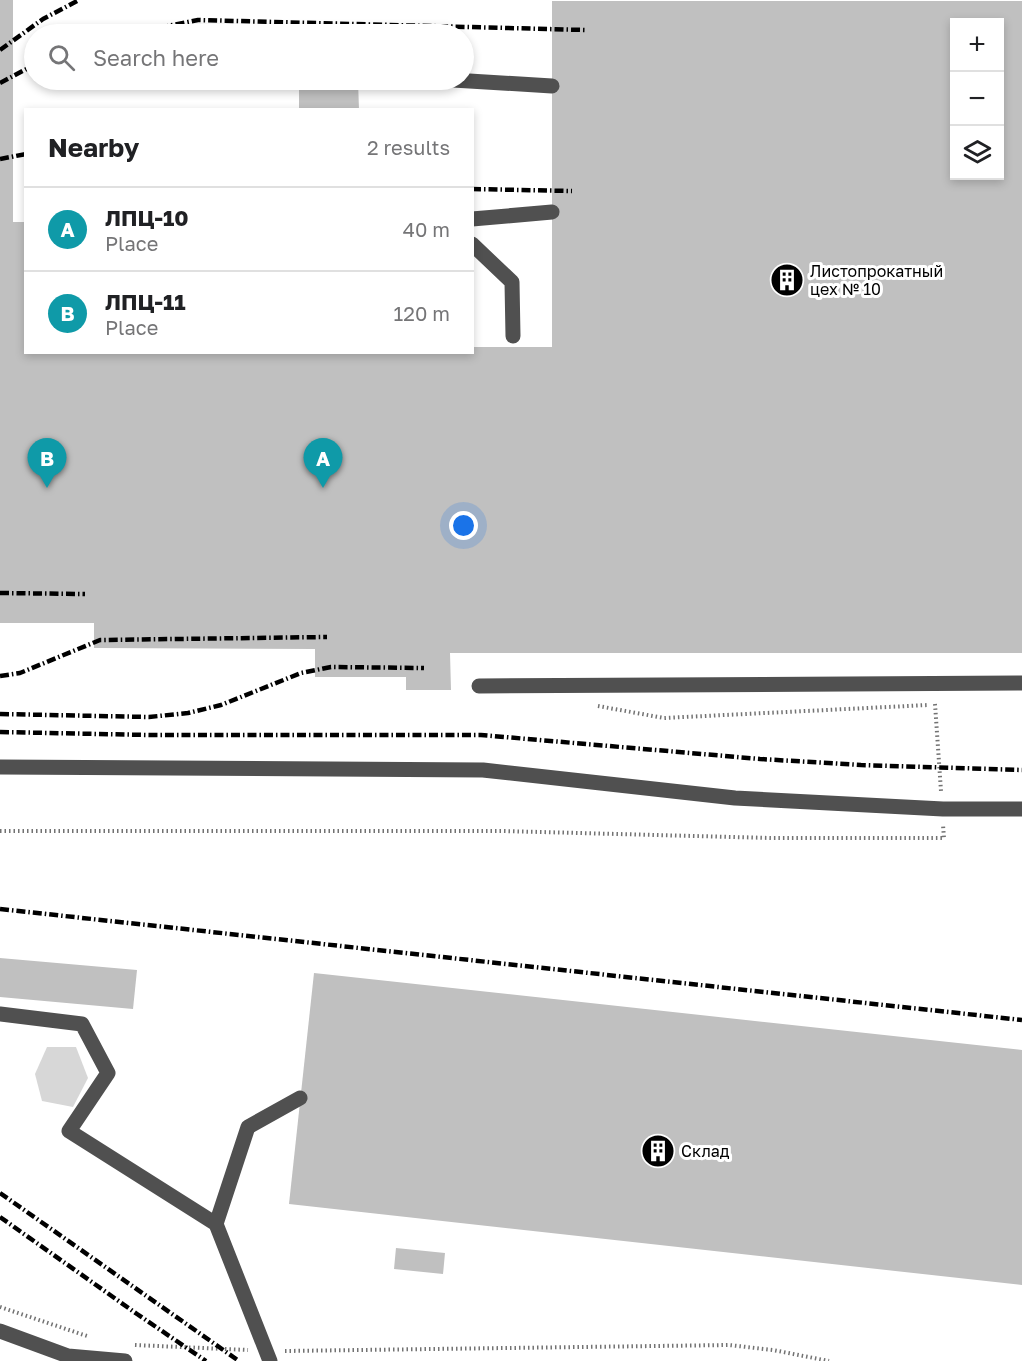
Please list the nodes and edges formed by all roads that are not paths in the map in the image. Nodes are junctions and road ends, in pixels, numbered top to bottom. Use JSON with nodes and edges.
{"nodes":[{"id":1,"x":474,"y":81,"type":"edge"},
{"id":2,"x":552,"y":86,"type":"dead end"},
{"id":3,"x":552,"y":212,"type":"dead end"},
{"id":4,"x":474,"y":219,"type":"edge"},
{"id":5,"x":474,"y":246,"type":"edge"},
{"id":6,"x":513,"y":336,"type":"dead end"},
{"id":7,"x":1022,"y":683,"type":"edge"},
{"id":8,"x":479,"y":686,"type":"dead end"},
{"id":9,"x":0,"y":767,"type":"edge"},
{"id":10,"x":1022,"y":809,"type":"edge"},
{"id":11,"x":0,"y":1014,"type":"edge"},
{"id":12,"x":300,"y":1098,"type":"dead end"},
{"id":13,"x":216,"y":1224,"type":"junction"},
{"id":14,"x":0,"y":1331,"type":"edge"},
{"id":15,"x":268,"y":1356,"type":"edge"},
{"id":16,"x":125,"y":1361,"type":"edge"}],
"edges":[{"from":1,"to":2,"type":"lane"},
{"from":3,"to":4,"type":"lane"},
{"from":5,"to":6,"type":"lane"},
{"from":7,"to":8,"type":"lane"},
{"from":9,"to":10,"type":"lane"},
{"from":11,"to":13,"type":"lane"},
{"from":12,"to":13,"type":"lane"},
{"from":13,"to":15,"type":"lane"},
{"from":14,"to":16,"type":"lane"}]}
